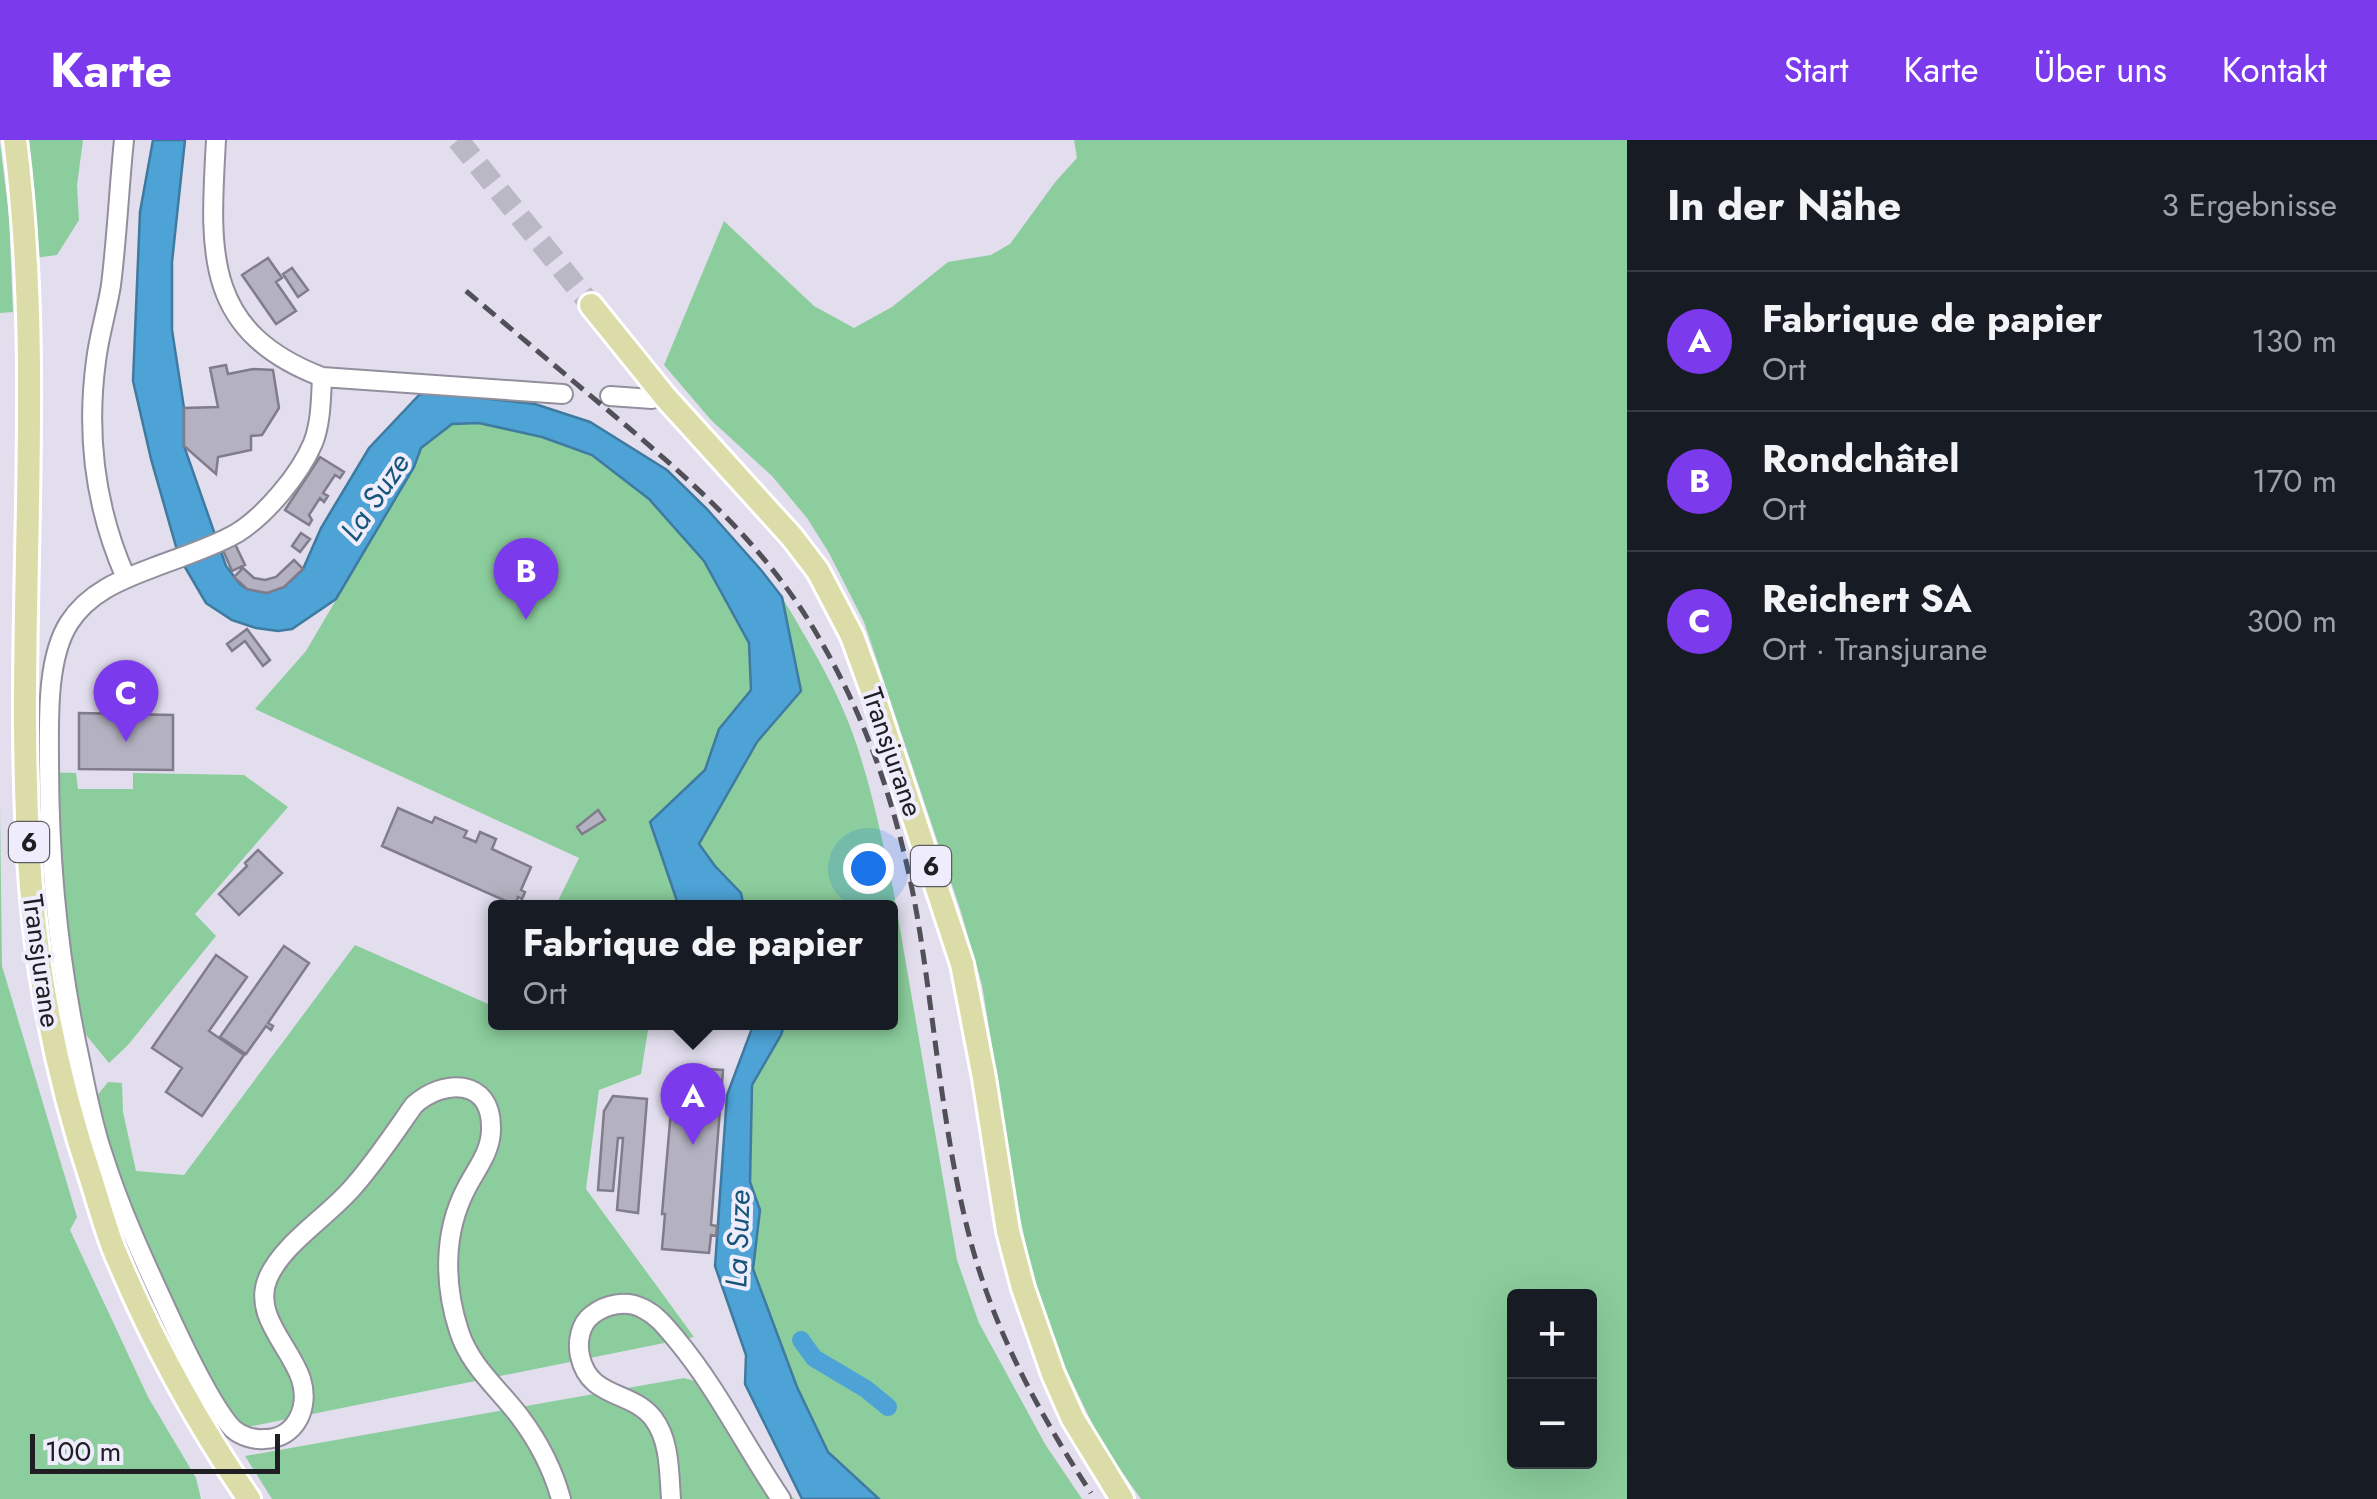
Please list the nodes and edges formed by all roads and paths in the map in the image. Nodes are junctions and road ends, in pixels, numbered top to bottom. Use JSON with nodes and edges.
{"nodes":[{"id":1,"x":15,"y":140,"type":"edge"},
{"id":2,"x":124,"y":140,"type":"edge"},
{"id":3,"x":216,"y":140,"type":"edge"},
{"id":4,"x":591,"y":305,"type":"tunnel mouth"},
{"id":5,"x":322,"y":376,"type":"junction"},
{"id":6,"x":563,"y":394,"type":"dead end"},
{"id":7,"x":610,"y":396,"type":"dead end"},
{"id":8,"x":652,"y":399,"type":"dead end"},
{"id":9,"x":126,"y":578,"type":"junction"},
{"id":10,"x":249,"y":1499,"type":"edge"},
{"id":11,"x":561,"y":1499,"type":"edge"},
{"id":12,"x":671,"y":1499,"type":"edge"},
{"id":13,"x":781,"y":1499,"type":"edge"},
{"id":14,"x":1122,"y":1499,"type":"edge"}],
"edges":[{"from":1,"to":10,"type":"main road","name":"Transjurane","number":"6"},
{"from":2,"to":9,"type":"street"},
{"from":3,"to":5,"type":"street"},
{"from":4,"to":14,"type":"main road","name":"Transjurane","number":"6"},
{"from":5,"to":6,"type":"street"},
{"from":5,"to":9,"type":"street"},
{"from":7,"to":8,"type":"street"},
{"from":9,"to":11,"type":"street"},
{"from":12,"to":13,"type":"street"}]}
